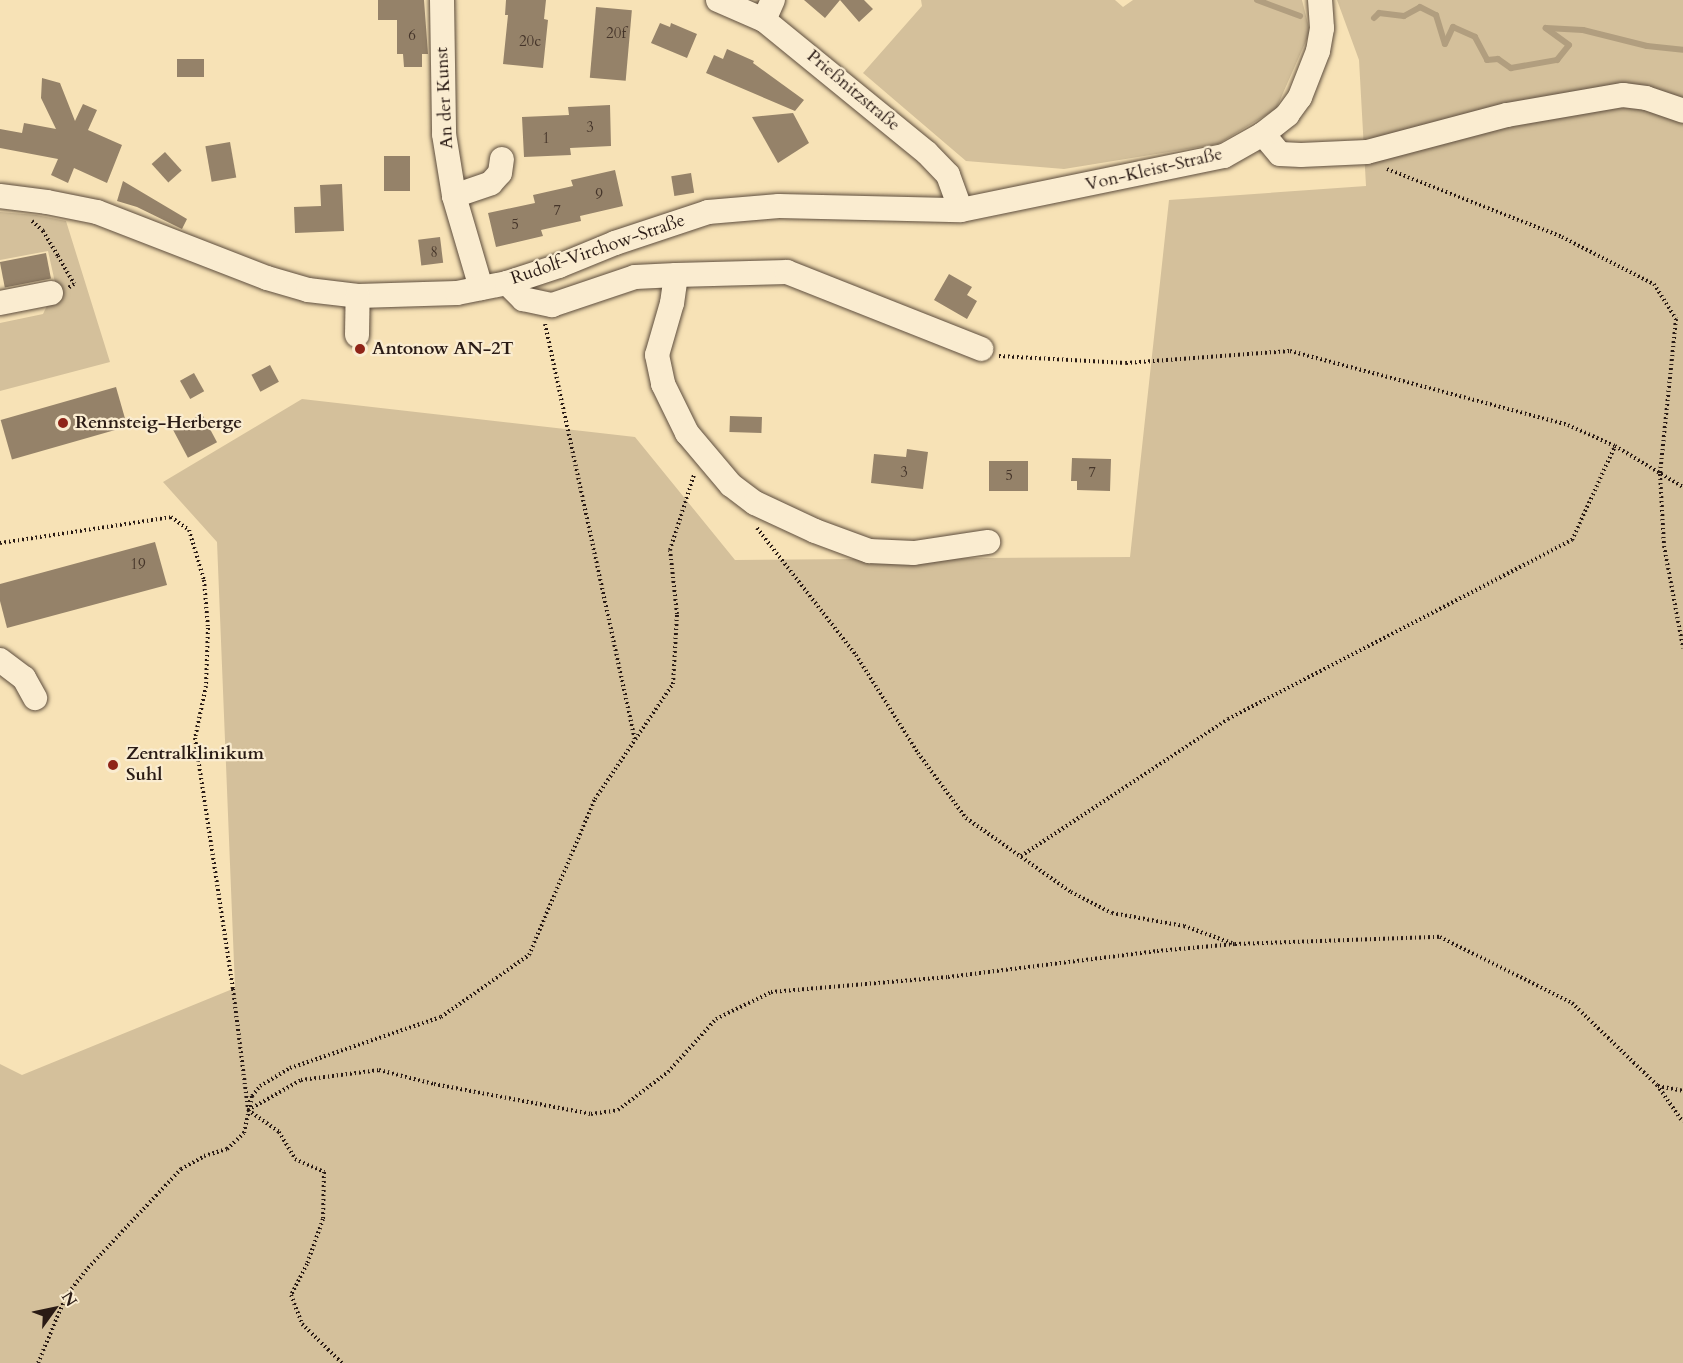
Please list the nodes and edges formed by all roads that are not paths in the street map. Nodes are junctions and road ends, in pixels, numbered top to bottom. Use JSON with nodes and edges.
{"nodes":[{"id":1,"x":442,"y":0,"type":"edge"},
{"id":2,"x":718,"y":0,"type":"edge"},
{"id":3,"x":1320,"y":0,"type":"edge"},
{"id":4,"x":768,"y":10,"type":"edge"},
{"id":5,"x":1683,"y":111,"type":"edge"},
{"id":6,"x":1263,"y":134,"type":"junction"},
{"id":7,"x":502,"y":159,"type":"dead end"},
{"id":8,"x":1,"y":195,"type":"edge"},
{"id":9,"x":454,"y":195,"type":"junction"},
{"id":10,"x":961,"y":210,"type":"junction"},
{"id":11,"x":676,"y":275,"type":"junction"},
{"id":12,"x":507,"y":283,"type":"junction"},
{"id":13,"x":481,"y":288,"type":"junction"},
{"id":14,"x":51,"y":292,"type":"road end"},
{"id":15,"x":358,"y":296,"type":"junction"},
{"id":16,"x":0,"y":303,"type":"edge"},
{"id":17,"x":357,"y":335,"type":"dead end"},
{"id":18,"x":981,"y":349,"type":"road end"},
{"id":19,"x":988,"y":542,"type":"dead end"},
{"id":20,"x":0,"y":660,"type":"edge"},
{"id":21,"x":35,"y":698,"type":"dead end"}],
"edges":[{"from":1,"to":9,"type":"street","name":"An der Kunst"},
{"from":2,"to":4,"type":"street","name":"Prießnitzstraße"},
{"from":3,"to":6,"type":"street","name":"Von-Kleist-Straße"},
{"from":4,"to":10,"type":"street","name":"Prießnitzstraße"},
{"from":5,"to":6,"type":"street"},
{"from":6,"to":10,"type":"street","name":"Von-Kleist-Straße"},
{"from":7,"to":9,"type":"street"},
{"from":8,"to":15,"type":"street","name":"Rudolf-Virchow-Straße"},
{"from":9,"to":13,"type":"street","name":"An der Kunst"},
{"from":10,"to":12,"type":"street","name":"Rudolf-Virchow-Straße"},
{"from":11,"to":12,"type":"street"},
{"from":11,"to":18,"type":"street"},
{"from":11,"to":19,"type":"street"},
{"from":12,"to":13,"type":"street","name":"Rudolf-Virchow-Straße"},
{"from":13,"to":15,"type":"street","name":"Rudolf-Virchow-Straße"},
{"from":14,"to":16,"type":"street"},
{"from":15,"to":17,"type":"street"},
{"from":20,"to":21,"type":"street"}]}
